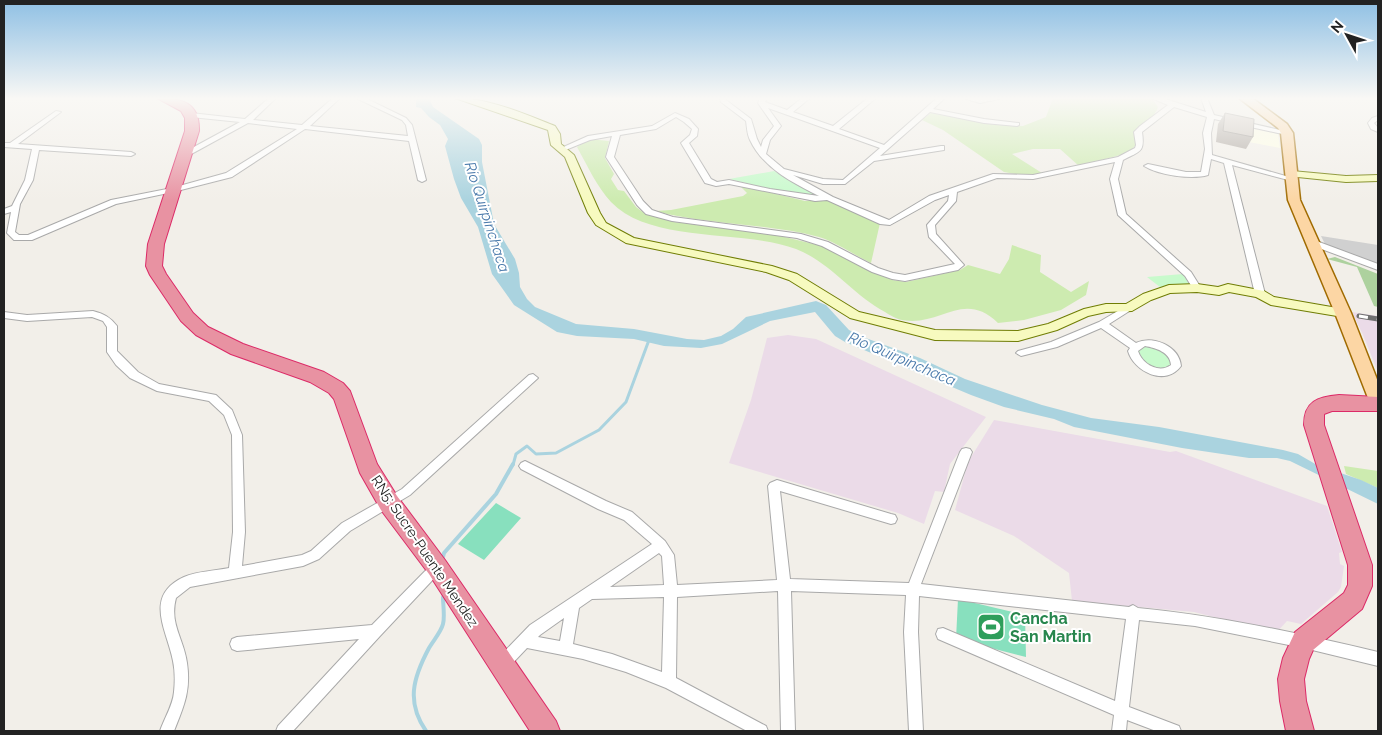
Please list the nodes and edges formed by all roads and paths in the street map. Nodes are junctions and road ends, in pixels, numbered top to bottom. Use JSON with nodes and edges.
{"nodes":[{"id":1,"x":27,"y":132,"type":"edge"},
{"id":2,"x":192,"y":132,"type":"edge"},
{"id":3,"x":227,"y":132,"type":"edge"},
{"id":4,"x":296,"y":132,"type":"edge"},
{"id":5,"x":352,"y":132,"type":"edge"},
{"id":6,"x":411,"y":132,"type":"edge"},
{"id":7,"x":554,"y":132,"type":"edge"},
{"id":8,"x":622,"y":132,"type":"edge"},
{"id":9,"x":694,"y":132,"type":"edge"},
{"id":10,"x":752,"y":132,"type":"edge"},
{"id":11,"x":773,"y":132,"type":"edge"},
{"id":12,"x":840,"y":132,"type":"edge"},
{"id":13,"x":902,"y":132,"type":"edge"},
{"id":14,"x":1138,"y":132,"type":"edge"},
{"id":15,"x":1207,"y":132,"type":"edge"},
{"id":16,"x":1287,"y":132,"type":"edge"},
{"id":17,"x":617,"y":133,"type":"junction"},
{"id":18,"x":412,"y":139,"type":"junction"},
{"id":19,"x":8,"y":145,"type":"edge"},
{"id":20,"x":36,"y":147,"type":"junction"},
{"id":21,"x":884,"y":147,"type":"junction"},
{"id":22,"x":941,"y":148,"type":"dead end"},
{"id":23,"x":563,"y":149,"type":"junction"},
{"id":24,"x":762,"y":153,"type":"junction"},
{"id":25,"x":131,"y":154,"type":"dead end"},
{"id":26,"x":184,"y":156,"type":"junction"},
{"id":27,"x":1208,"y":156,"type":"junction"},
{"id":28,"x":871,"y":159,"type":"junction"},
{"id":29,"x":1120,"y":159,"type":"junction"},
{"id":30,"x":1227,"y":161,"type":"junction"},
{"id":31,"x":1148,"y":166,"type":"dead end"},
{"id":32,"x":780,"y":170,"type":"junction"},
{"id":33,"x":1292,"y":177,"type":"junction"},
{"id":34,"x":1378,"y":178,"type":"edge"},
{"id":35,"x":422,"y":180,"type":"dead end"},
{"id":36,"x":173,"y":190,"type":"junction"},
{"id":37,"x":952,"y":192,"type":"junction"},
{"id":38,"x":830,"y":198,"type":"junction"},
{"id":39,"x":16,"y":207,"type":"junction"},
{"id":40,"x":4,"y":212,"type":"edge"},
{"id":41,"x":1311,"y":242,"type":"junction"},
{"id":42,"x":1378,"y":267,"type":"edge"},
{"id":43,"x":1197,"y":288,"type":"junction"},
{"id":44,"x":1260,"y":294,"type":"junction"},
{"id":45,"x":1128,"y":308,"type":"junction"},
{"id":46,"x":1343,"y":313,"type":"junction"},
{"id":47,"x":4,"y":316,"type":"edge"},
{"id":48,"x":1102,"y":324,"type":"junction"},
{"id":49,"x":1135,"y":347,"type":"dead end"},
{"id":50,"x":1021,"y":353,"type":"dead end"},
{"id":51,"x":533,"y":378,"type":"dead end"},
{"id":52,"x":1373,"y":378,"type":"edge"},
{"id":53,"x":1378,"y":404,"type":"edge"},
{"id":54,"x":966,"y":452,"type":"dead end"},
{"id":55,"x":525,"y":466,"type":"dead end"},
{"id":56,"x":389,"y":503,"type":"junction"},
{"id":57,"x":1343,"y":512,"type":"joint"},
{"id":58,"x":891,"y":519,"type":"dead end"},
{"id":59,"x":661,"y":545,"type":"junction"},
{"id":60,"x":437,"y":567,"type":"junction"},
{"id":61,"x":235,"y":572,"type":"junction"},
{"id":62,"x":784,"y":585,"type":"junction"},
{"id":63,"x":913,"y":589,"type":"junction"},
{"id":64,"x":672,"y":592,"type":"junction"},
{"id":65,"x":591,"y":593,"type":"junction"},
{"id":66,"x":573,"y":604,"type":"junction"},
{"id":67,"x":1133,"y":612,"type":"junction"},
{"id":68,"x":375,"y":631,"type":"junction"},
{"id":69,"x":943,"y":634,"type":"dead end"},
{"id":70,"x":524,"y":641,"type":"junction"},
{"id":71,"x":1304,"y":641,"type":"junction"},
{"id":72,"x":237,"y":644,"type":"dead end"},
{"id":73,"x":566,"y":648,"type":"junction"},
{"id":74,"x":1378,"y":659,"type":"edge"},
{"id":75,"x":502,"y":665,"type":"junction"},
{"id":76,"x":669,"y":682,"type":"junction"},
{"id":77,"x":1122,"y":711,"type":"junction"},
{"id":78,"x":167,"y":731,"type":"edge"},
{"id":79,"x":283,"y":731,"type":"edge"},
{"id":80,"x":546,"y":731,"type":"edge"},
{"id":81,"x":760,"y":731,"type":"edge"},
{"id":82,"x":788,"y":731,"type":"edge"},
{"id":83,"x":916,"y":731,"type":"edge"},
{"id":84,"x":1119,"y":731,"type":"edge"},
{"id":85,"x":1174,"y":731,"type":"edge"},
{"id":86,"x":1300,"y":731,"type":"edge"}],
"edges":[{"from":1,"to":19,"type":"street"},
{"from":2,"to":26,"type":"highway","name":"RN5: Sucre-Puente Mendez"},
{"from":3,"to":26,"type":"street"},
{"from":4,"to":36,"type":"street"},
{"from":5,"to":18,"type":"street"},
{"from":6,"to":18,"type":"street"},
{"from":7,"to":23,"type":"street"},
{"from":8,"to":17,"type":"street"},
{"from":9,"to":38,"type":"street"},
{"from":10,"to":24,"type":"street"},
{"from":11,"to":24,"type":"street"},
{"from":12,"to":21,"type":"street"},
{"from":13,"to":21,"type":"street"},
{"from":14,"to":29,"type":"street"},
{"from":15,"to":27,"type":"street"},
{"from":16,"to":33,"type":"main road"},
{"from":17,"to":23,"type":"street"},
{"from":17,"to":37,"type":"street"},
{"from":18,"to":35,"type":"street"},
{"from":19,"to":20,"type":"street"},
{"from":20,"to":25,"type":"street"},
{"from":20,"to":39,"type":"street"},
{"from":21,"to":28,"type":"street"},
{"from":22,"to":28,"type":"street"},
{"from":23,"to":45,"type":"street"},
{"from":24,"to":32,"type":"street"},
{"from":26,"to":36,"type":"highway","name":"RN5: Sucre-Puente Mendez"},
{"from":27,"to":30,"type":"street"},
{"from":27,"to":31,"type":"street"},
{"from":28,"to":32,"type":"street"},
{"from":29,"to":37,"type":"street"},
{"from":29,"to":43,"type":"street"},
{"from":30,"to":33,"type":"street"},
{"from":30,"to":44,"type":"street"},
{"from":32,"to":38,"type":"street"},
{"from":33,"to":34,"type":"street"},
{"from":33,"to":41,"type":"main road"},
{"from":36,"to":39,"type":"street"},
{"from":36,"to":56,"type":"highway","name":"RN5: Sucre-Puente Mendez"},
{"from":37,"to":38,"type":"street"},
{"from":39,"to":40,"type":"street"},
{"from":41,"to":42,"type":"street"},
{"from":41,"to":46,"type":"main road"},
{"from":43,"to":44,"type":"street"},
{"from":43,"to":45,"type":"street"},
{"from":44,"to":46,"type":"street"},
{"from":45,"to":48,"type":"street"},
{"from":46,"to":52,"type":"main road"},
{"from":47,"to":61,"type":"street"},
{"from":48,"to":49,"type":"street"},
{"from":48,"to":50,"type":"street"},
{"from":51,"to":56,"type":"street"},
{"from":52,"to":53,"type":"main road"},
{"from":53,"to":57,"type":"highway"},
{"from":54,"to":63,"type":"street"},
{"from":55,"to":59,"type":"street"},
{"from":56,"to":60,"type":"highway","name":"RN5: Sucre-Puente Mendez"},
{"from":56,"to":61,"type":"street"},
{"from":57,"to":71,"type":"highway"},
{"from":58,"to":62,"type":"street"},
{"from":59,"to":64,"type":"street"},
{"from":59,"to":65,"type":"street"},
{"from":60,"to":68,"type":"street"},
{"from":60,"to":75,"type":"highway","name":"RN5: Sucre-Puente Mendez"},
{"from":61,"to":78,"type":"street"},
{"from":62,"to":63,"type":"street"},
{"from":62,"to":64,"type":"street"},
{"from":62,"to":82,"type":"street"},
{"from":63,"to":67,"type":"street"},
{"from":63,"to":83,"type":"street"},
{"from":64,"to":65,"type":"street"},
{"from":64,"to":76,"type":"street"},
{"from":65,"to":66,"type":"street"},
{"from":66,"to":70,"type":"street"},
{"from":66,"to":73,"type":"street"},
{"from":67,"to":71,"type":"street"},
{"from":67,"to":77,"type":"street"},
{"from":68,"to":72,"type":"street"},
{"from":68,"to":79,"type":"street"},
{"from":69,"to":77,"type":"street"},
{"from":70,"to":73,"type":"street"},
{"from":70,"to":75,"type":"street"},
{"from":71,"to":74,"type":"street"},
{"from":71,"to":86,"type":"highway"},
{"from":73,"to":76,"type":"street"},
{"from":75,"to":80,"type":"highway","name":"RN5: Sucre-Puente Mendez"},
{"from":76,"to":81,"type":"street"},
{"from":77,"to":84,"type":"street"},
{"from":77,"to":85,"type":"street"}]}
